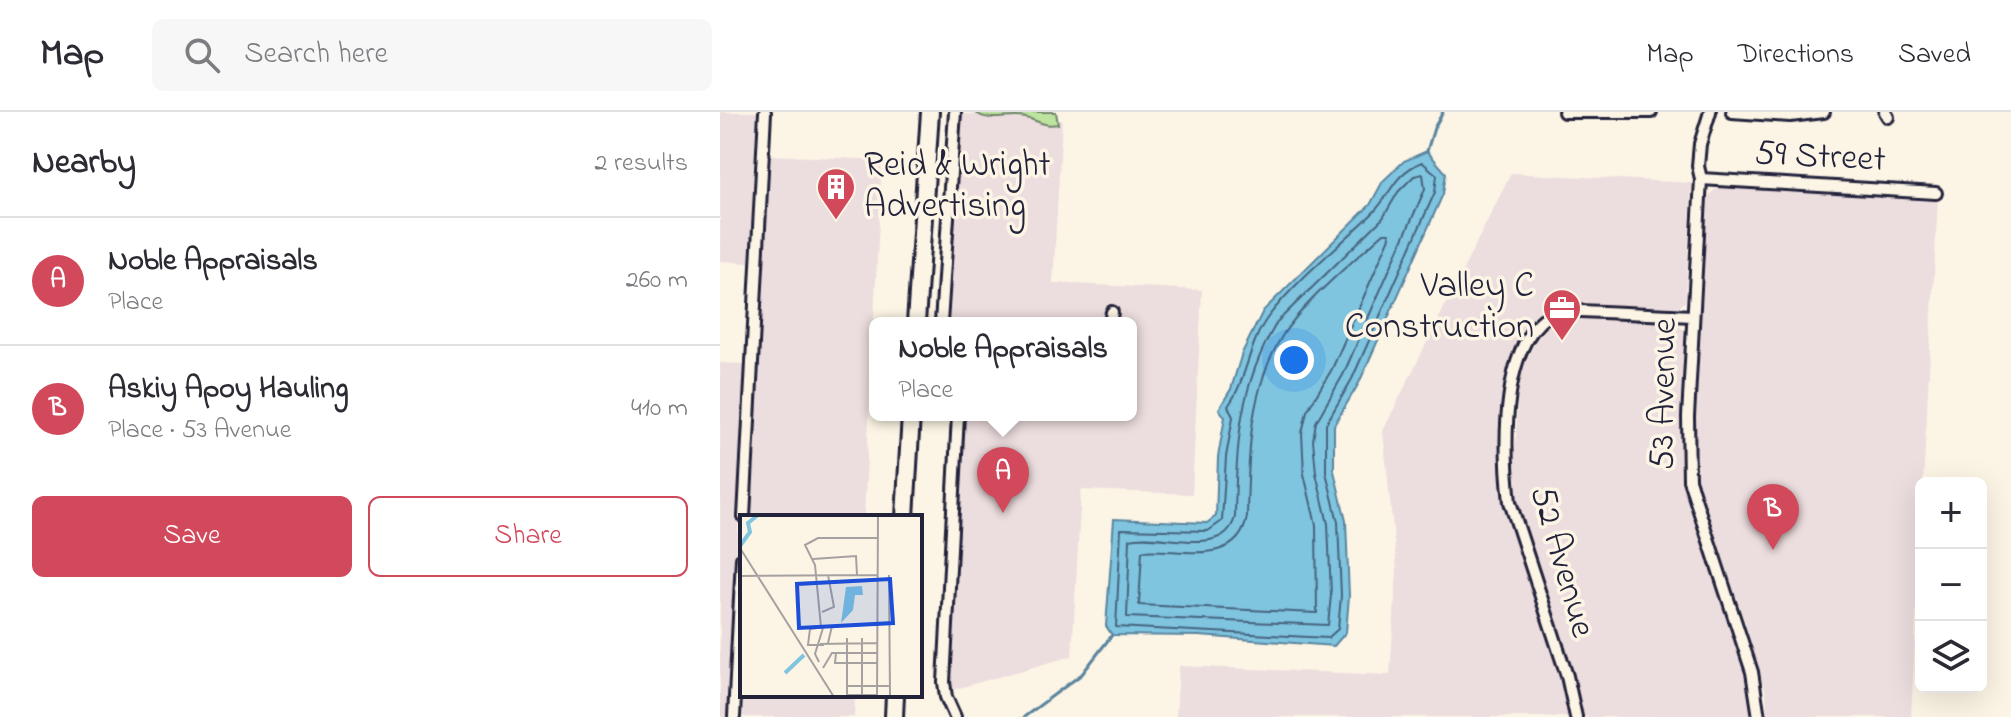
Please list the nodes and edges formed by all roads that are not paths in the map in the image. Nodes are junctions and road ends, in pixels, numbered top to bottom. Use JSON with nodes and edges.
{"nodes":[{"id":1,"x":765,"y":112,"type":"edge"},
{"id":2,"x":930,"y":112,"type":"edge"},
{"id":3,"x":955,"y":112,"type":"edge"},
{"id":4,"x":1564,"y":112,"type":"edge"},
{"id":5,"x":1651,"y":112,"type":"edge"},
{"id":6,"x":1710,"y":112,"type":"edge"},
{"id":7,"x":1732,"y":112,"type":"edge"},
{"id":8,"x":1824,"y":112,"type":"edge"},
{"id":9,"x":1772,"y":113,"type":"edge"},
{"id":10,"x":1701,"y":179,"type":"junction"},
{"id":11,"x":1936,"y":193,"type":"dead end"},
{"id":12,"x":923,"y":210,"type":"junction"},
{"id":13,"x":949,"y":211,"type":"junction"},
{"id":14,"x":1693,"y":316,"type":"junction"},
{"id":15,"x":916,"y":317,"type":"edge"},
{"id":16,"x":941,"y":317,"type":"edge"},
{"id":17,"x":911,"y":421,"type":"edge"},
{"id":18,"x":958,"y":421,"type":"edge"},
{"id":19,"x":744,"y":515,"type":"edge"},
{"id":20,"x":905,"y":515,"type":"edge"},
{"id":21,"x":740,"y":598,"type":"edge"},
{"id":22,"x":895,"y":697,"type":"edge"},
{"id":23,"x":734,"y":717,"type":"edge"},
{"id":24,"x":894,"y":717,"type":"edge"},
{"id":25,"x":955,"y":717,"type":"edge"},
{"id":26,"x":1576,"y":717,"type":"edge"},
{"id":27,"x":1759,"y":717,"type":"edge"}],
"edges":[{"from":1,"to":19,"type":"street"},
{"from":2,"to":12,"type":"main road"},
{"from":3,"to":13,"type":"street"},
{"from":4,"to":5,"type":"street"},
{"from":6,"to":10,"type":"street","name":"53 Avenue"},
{"from":7,"to":9,"type":"street"},
{"from":8,"to":9,"type":"street"},
{"from":10,"to":11,"type":"street","name":"59 Street"},
{"from":10,"to":14,"type":"street","name":"53 Avenue"},
{"from":12,"to":13,"type":"street"},
{"from":12,"to":15,"type":"main road"},
{"from":13,"to":16,"type":"street"},
{"from":14,"to":26,"type":"street","name":"52 Avenue"},
{"from":14,"to":27,"type":"street","name":"53 Avenue"},
{"from":17,"to":20,"type":"main road"},
{"from":18,"to":25,"type":"street"},
{"from":21,"to":23,"type":"street"},
{"from":22,"to":24,"type":"main road"}]}
